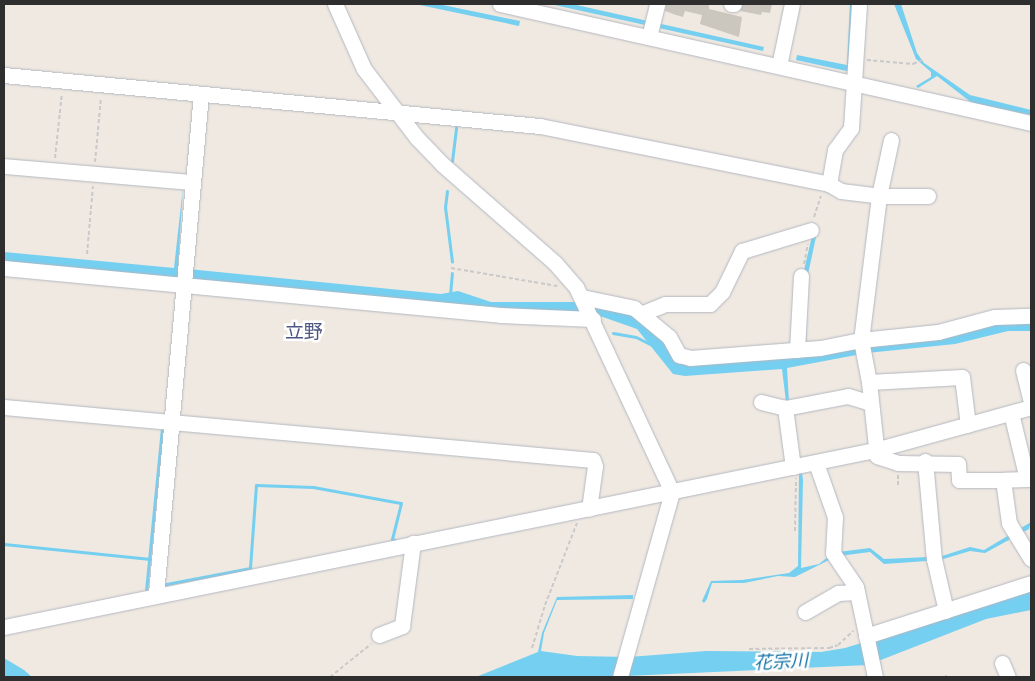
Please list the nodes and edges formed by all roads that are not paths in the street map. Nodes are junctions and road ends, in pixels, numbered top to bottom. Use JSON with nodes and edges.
{"nodes":[{"id":1,"x":335,"y":4,"type":"edge"},
{"id":2,"x":500,"y":4,"type":"edge"},
{"id":3,"x":657,"y":4,"type":"edge"},
{"id":4,"x":792,"y":4,"type":"edge"},
{"id":5,"x":860,"y":4,"type":"edge"},
{"id":6,"x":649,"y":37,"type":"junction"},
{"id":7,"x":779,"y":66,"type":"junction"},
{"id":8,"x":4,"y":74,"type":"edge"},
{"id":9,"x":855,"y":83,"type":"junction"},
{"id":10,"x":201,"y":94,"type":"junction"},
{"id":11,"x":396,"y":112,"type":"junction"},
{"id":12,"x":1031,"y":123,"type":"edge"},
{"id":13,"x":891,"y":140,"type":"dead end"},
{"id":14,"x":4,"y":166,"type":"edge"},
{"id":15,"x":192,"y":182,"type":"junction"},
{"id":16,"x":829,"y":184,"type":"junction"},
{"id":17,"x":879,"y":196,"type":"junction"},
{"id":18,"x":928,"y":196,"type":"dead end"},
{"id":19,"x":811,"y":230,"type":"dead end"},
{"id":20,"x":4,"y":268,"type":"edge"},
{"id":21,"x":801,"y":276,"type":"dead end"},
{"id":22,"x":183,"y":278,"type":"junction"},
{"id":23,"x":579,"y":292,"type":"junction"},
{"id":24,"x":642,"y":313,"type":"junction"},
{"id":25,"x":1031,"y":316,"type":"edge"},
{"id":26,"x":593,"y":319,"type":"junction"},
{"id":27,"x":861,"y":340,"type":"junction"},
{"id":28,"x":797,"y":350,"type":"junction"},
{"id":29,"x":1023,"y":370,"type":"dead end"},
{"id":30,"x":869,"y":382,"type":"junction"},
{"id":31,"x":1031,"y":401,"type":"edge"},
{"id":32,"x":761,"y":402,"type":"dead end"},
{"id":33,"x":871,"y":403,"type":"junction"},
{"id":34,"x":4,"y":407,"type":"edge"},
{"id":35,"x":1031,"y":407,"type":"edge"},
{"id":36,"x":785,"y":408,"type":"junction"},
{"id":37,"x":1011,"y":413,"type":"junction"},
{"id":38,"x":170,"y":422,"type":"junction"},
{"id":39,"x":968,"y":425,"type":"junction"},
{"id":40,"x":875,"y":450,"type":"junction"},
{"id":41,"x":925,"y":461,"type":"junction"},
{"id":42,"x":816,"y":463,"type":"junction"},
{"id":43,"x":793,"y":467,"type":"junction"},
{"id":44,"x":1003,"y":480,"type":"junction"},
{"id":45,"x":672,"y":492,"type":"junction"},
{"id":46,"x":583,"y":510,"type":"junction"},
{"id":47,"x":413,"y":544,"type":"junction"},
{"id":48,"x":1031,"y":559,"type":"edge"},
{"id":49,"x":1031,"y":582,"type":"edge"},
{"id":50,"x":857,"y":592,"type":"junction"},
{"id":51,"x":156,"y":594,"type":"junction"},
{"id":52,"x":946,"y":611,"type":"junction"},
{"id":53,"x":805,"y":612,"type":"dead end"},
{"id":54,"x":4,"y":627,"type":"edge"},
{"id":55,"x":864,"y":631,"type":"junction"},
{"id":56,"x":379,"y":635,"type":"road end"},
{"id":57,"x":620,"y":677,"type":"edge"},
{"id":58,"x":875,"y":677,"type":"edge"}],
"edges":[{"from":1,"to":11,"type":"street"},
{"from":2,"to":6,"type":"street"},
{"from":3,"to":6,"type":"street"},
{"from":4,"to":7,"type":"street"},
{"from":5,"to":9,"type":"street"},
{"from":6,"to":7,"type":"street"},
{"from":7,"to":9,"type":"street"},
{"from":8,"to":10,"type":"street"},
{"from":9,"to":12,"type":"street"},
{"from":9,"to":16,"type":"street"},
{"from":10,"to":11,"type":"street"},
{"from":10,"to":15,"type":"street"},
{"from":11,"to":16,"type":"street"},
{"from":11,"to":23,"type":"street"},
{"from":13,"to":17,"type":"street"},
{"from":14,"to":15,"type":"street"},
{"from":15,"to":22,"type":"street"},
{"from":16,"to":17,"type":"street"},
{"from":17,"to":18,"type":"street"},
{"from":17,"to":27,"type":"street"},
{"from":19,"to":24,"type":"street"},
{"from":20,"to":22,"type":"street"},
{"from":21,"to":28,"type":"street"},
{"from":22,"to":26,"type":"street"},
{"from":22,"to":38,"type":"street"},
{"from":23,"to":24,"type":"street"},
{"from":23,"to":26,"type":"street"},
{"from":24,"to":28,"type":"street"},
{"from":25,"to":27,"type":"street"},
{"from":26,"to":45,"type":"street"},
{"from":27,"to":28,"type":"street"},
{"from":27,"to":30,"type":"street"},
{"from":29,"to":31,"type":"street"},
{"from":30,"to":33,"type":"street"},
{"from":30,"to":39,"type":"street"},
{"from":32,"to":36,"type":"street"},
{"from":33,"to":36,"type":"street"},
{"from":33,"to":40,"type":"street"},
{"from":34,"to":38,"type":"street"},
{"from":35,"to":37,"type":"street"},
{"from":36,"to":43,"type":"street"},
{"from":37,"to":39,"type":"street"},
{"from":37,"to":44,"type":"street"},
{"from":38,"to":46,"type":"street"},
{"from":38,"to":51,"type":"street"},
{"from":39,"to":40,"type":"street"},
{"from":40,"to":41,"type":"street"},
{"from":40,"to":42,"type":"street"},
{"from":41,"to":44,"type":"street"},
{"from":41,"to":52,"type":"street"},
{"from":42,"to":43,"type":"street"},
{"from":42,"to":50,"type":"street"},
{"from":43,"to":45,"type":"street"},
{"from":44,"to":48,"type":"street"},
{"from":45,"to":46,"type":"street"},
{"from":45,"to":57,"type":"street"},
{"from":46,"to":47,"type":"street"},
{"from":47,"to":51,"type":"street"},
{"from":47,"to":56,"type":"street"},
{"from":49,"to":52,"type":"street"},
{"from":50,"to":53,"type":"street"},
{"from":50,"to":55,"type":"street"},
{"from":51,"to":54,"type":"street"},
{"from":52,"to":55,"type":"street"},
{"from":55,"to":58,"type":"street"}]}
